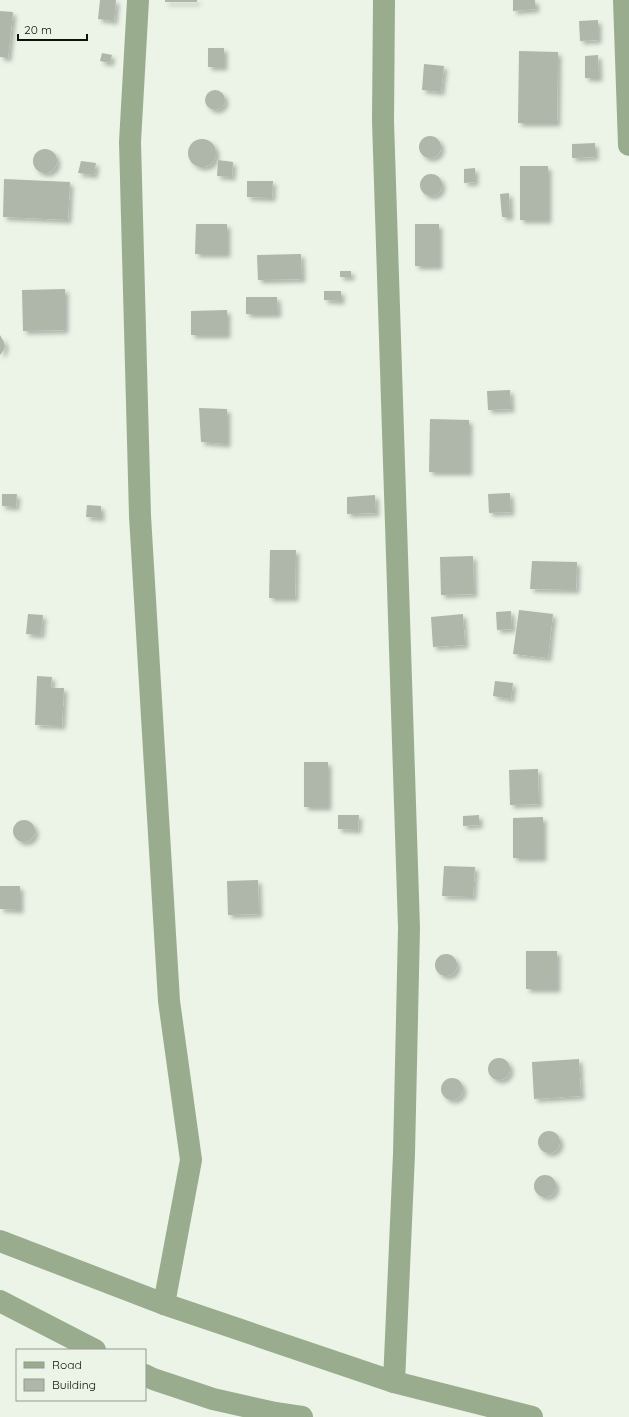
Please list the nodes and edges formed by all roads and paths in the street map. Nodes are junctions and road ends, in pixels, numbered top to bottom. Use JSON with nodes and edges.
{"nodes":[{"id":1,"x":138,"y":0,"type":"edge"},
{"id":2,"x":384,"y":0,"type":"edge"},
{"id":3,"x":624,"y":0,"type":"edge"},
{"id":4,"x":629,"y":146,"type":"edge"},
{"id":5,"x":0,"y":1241,"type":"edge"},
{"id":6,"x":0,"y":1301,"type":"edge"},
{"id":7,"x":164,"y":1304,"type":"junction"},
{"id":8,"x":93,"y":1349,"type":"edge"},
{"id":9,"x":146,"y":1376,"type":"edge"},
{"id":10,"x":394,"y":1382,"type":"junction"},
{"id":11,"x":302,"y":1417,"type":"edge"},
{"id":12,"x":532,"y":1417,"type":"edge"}],
"edges":[{"from":1,"to":7,"type":"street"},
{"from":2,"to":10,"type":"street"},
{"from":3,"to":4,"type":"street"},
{"from":5,"to":7,"type":"street"},
{"from":6,"to":8,"type":"street"},
{"from":7,"to":10,"type":"street"},
{"from":9,"to":11,"type":"street"},
{"from":10,"to":12,"type":"street"}]}
